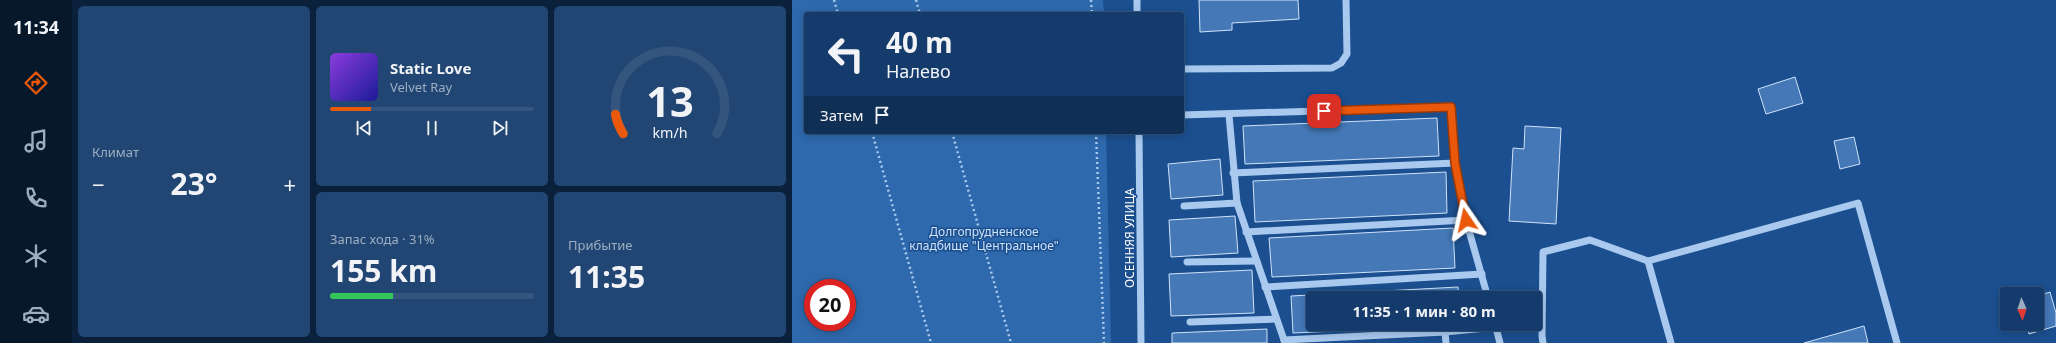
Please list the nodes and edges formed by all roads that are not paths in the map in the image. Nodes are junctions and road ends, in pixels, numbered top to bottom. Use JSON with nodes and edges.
{"nodes":[{"id":1,"x":1137,"y":0,"type":"edge"},
{"id":2,"x":1346,"y":0,"type":"edge"},
{"id":3,"x":1137,"y":12,"type":"edge"},
{"id":4,"x":1184,"y":69,"type":"edge"},
{"id":5,"x":1229,"y":114,"type":"junction"},
{"id":6,"x":1184,"y":115,"type":"edge"},
{"id":7,"x":1139,"y":134,"type":"edge"},
{"id":8,"x":1455,"y":163,"type":"junction"},
{"id":9,"x":1233,"y":173,"type":"junction"},
{"id":10,"x":1237,"y":203,"type":"junction"},
{"id":11,"x":1184,"y":206,"type":"dead end"},
{"id":12,"x":1466,"y":220,"type":"junction"},
{"id":13,"x":1246,"y":232,"type":"junction"},
{"id":14,"x":1256,"y":261,"type":"junction"},
{"id":15,"x":1648,"y":261,"type":"junction"},
{"id":16,"x":1187,"y":262,"type":"dead end"},
{"id":17,"x":1482,"y":274,"type":"junction"},
{"id":18,"x":1265,"y":287,"type":"junction"},
{"id":19,"x":1486,"y":291,"type":"edge"},
{"id":20,"x":1276,"y":319,"type":"junction"},
{"id":21,"x":1190,"y":322,"type":"dead end"},
{"id":22,"x":1454,"y":331,"type":"edge"},
{"id":23,"x":1497,"y":331,"type":"edge"},
{"id":24,"x":1445,"y":332,"type":"junction"},
{"id":25,"x":1285,"y":342,"type":"edge"},
{"id":26,"x":1141,"y":343,"type":"edge"},
{"id":27,"x":1446,"y":343,"type":"edge"},
{"id":28,"x":1500,"y":343,"type":"edge"},
{"id":29,"x":1543,"y":343,"type":"edge"},
{"id":30,"x":1671,"y":343,"type":"edge"},
{"id":31,"x":1897,"y":343,"type":"edge"}],
"edges":[{"from":1,"to":3,"type":"street"},
{"from":2,"to":4,"type":"street"},
{"from":5,"to":6,"type":"street"},
{"from":5,"to":8,"type":"street"},
{"from":5,"to":9,"type":"street"},
{"from":7,"to":26,"type":"street","name":"ОСЕННЯЯ УЛИЦА"},
{"from":8,"to":9,"type":"street"},
{"from":8,"to":12,"type":"street"},
{"from":9,"to":10,"type":"street"},
{"from":10,"to":11,"type":"street"},
{"from":10,"to":13,"type":"street"},
{"from":12,"to":13,"type":"street"},
{"from":12,"to":17,"type":"street"},
{"from":13,"to":14,"type":"street"},
{"from":14,"to":16,"type":"street"},
{"from":14,"to":18,"type":"street"},
{"from":15,"to":29,"type":"street"},
{"from":15,"to":30,"type":"street"},
{"from":15,"to":31,"type":"street"},
{"from":17,"to":18,"type":"street"},
{"from":17,"to":19,"type":"street"},
{"from":18,"to":20,"type":"street"},
{"from":20,"to":21,"type":"street"},
{"from":20,"to":25,"type":"street"},
{"from":22,"to":24,"type":"street"},
{"from":23,"to":28,"type":"street"},
{"from":24,"to":25,"type":"street"},
{"from":24,"to":27,"type":"street"}]}
